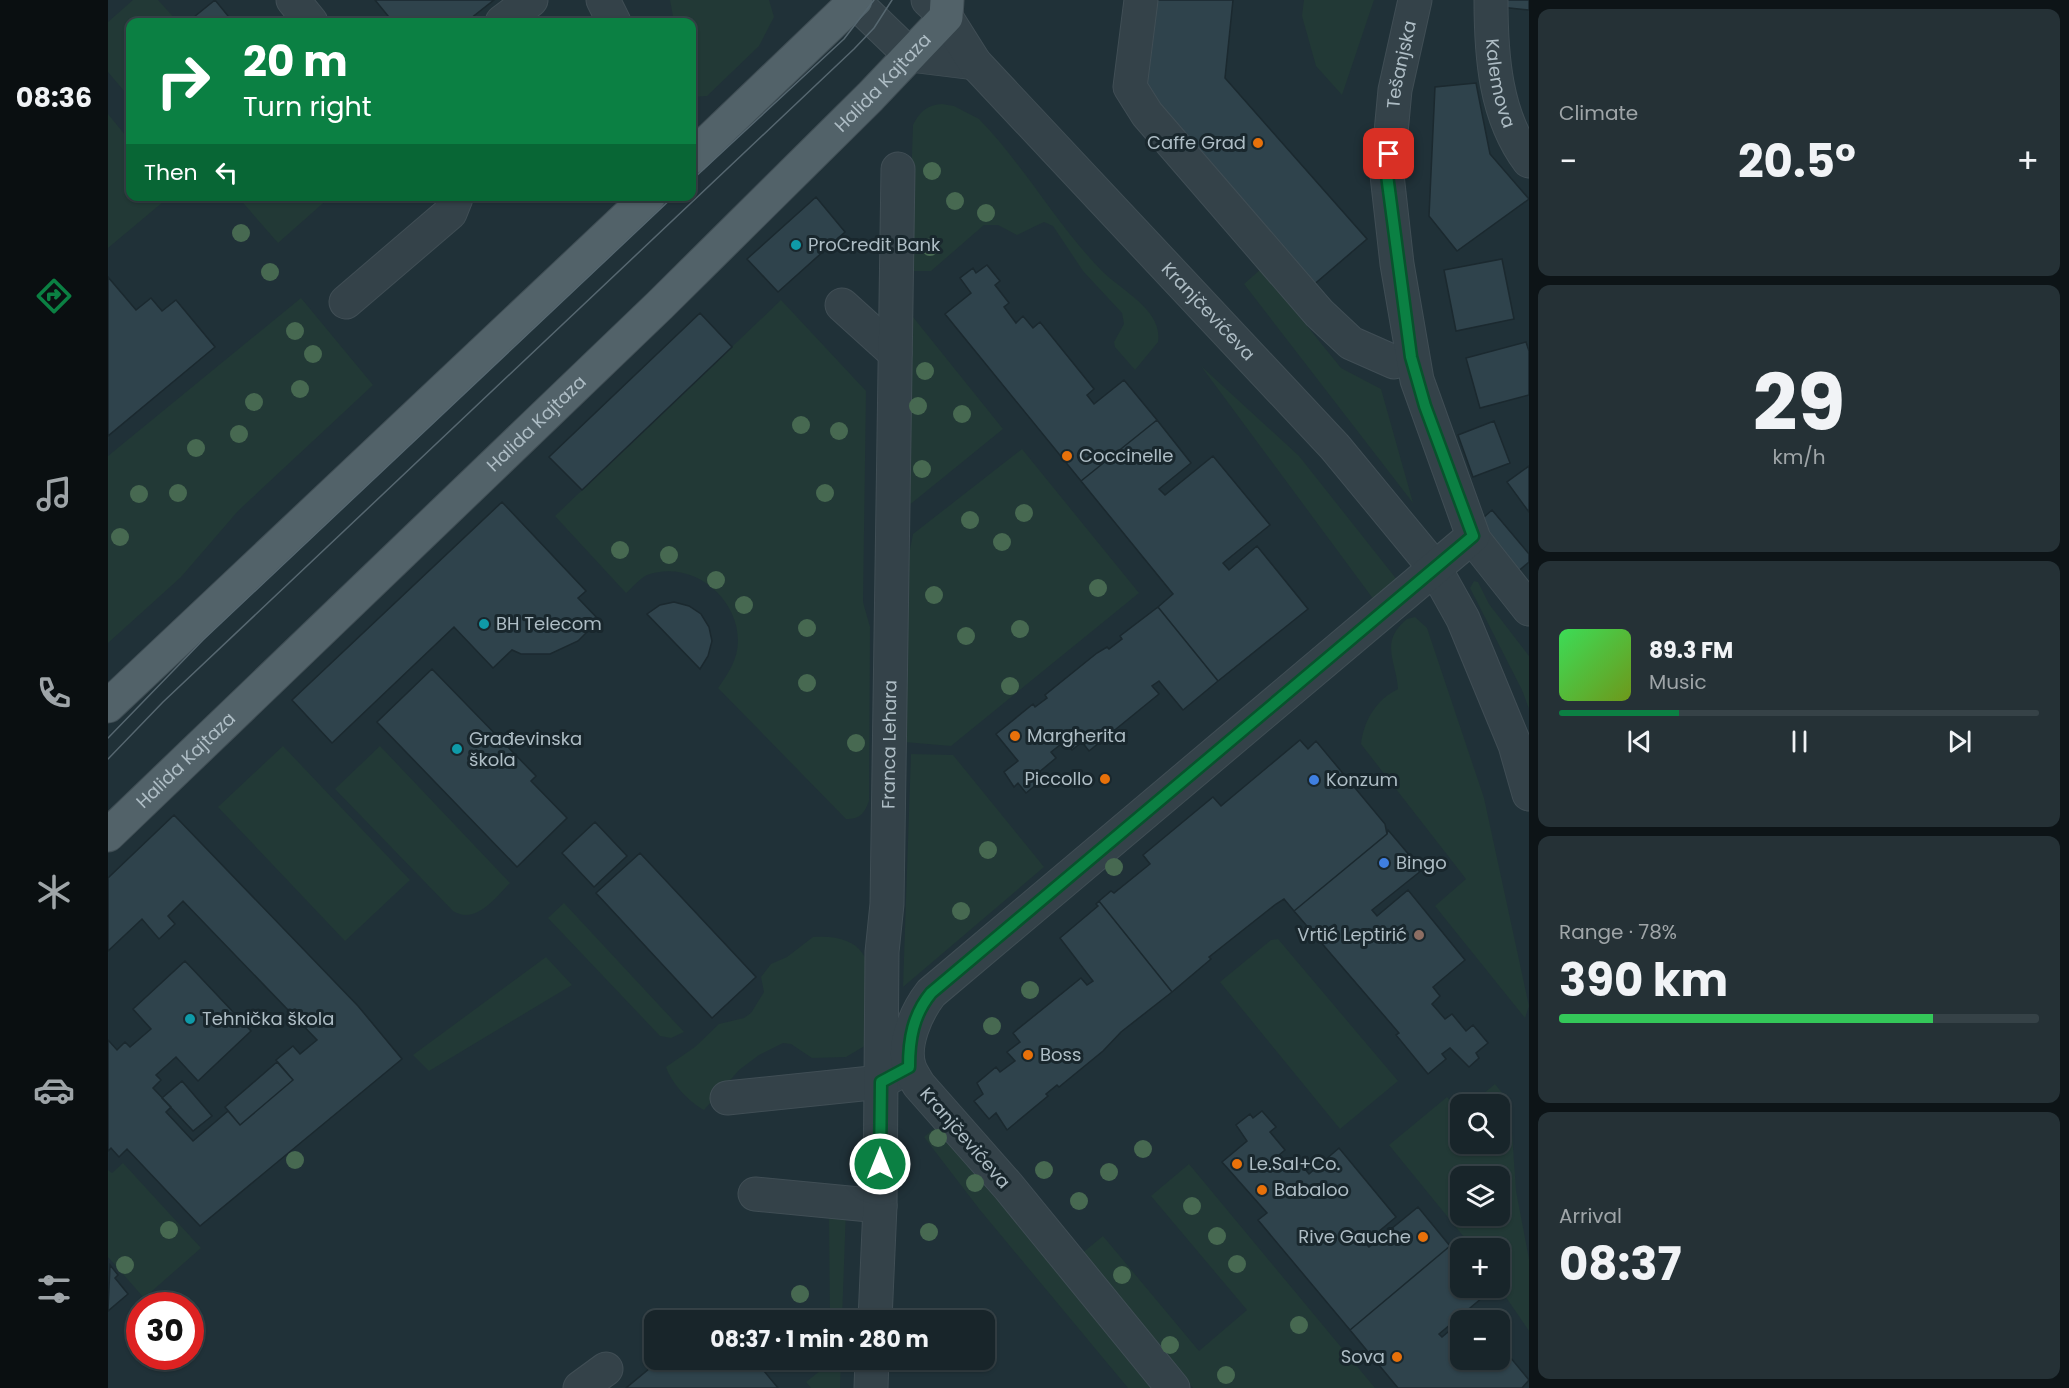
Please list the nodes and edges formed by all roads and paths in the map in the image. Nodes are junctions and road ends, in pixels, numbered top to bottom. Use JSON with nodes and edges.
{"nodes":[{"id":1,"x":293,"y":0,"type":"edge"},
{"id":2,"x":531,"y":0,"type":"edge"},
{"id":3,"x":603,"y":0,"type":"edge"},
{"id":4,"x":855,"y":0,"type":"edge"},
{"id":5,"x":1142,"y":0,"type":"edge"},
{"id":6,"x":1414,"y":0,"type":"edge"},
{"id":7,"x":1491,"y":0,"type":"edge"},
{"id":8,"x":940,"y":6,"type":"edge"},
{"id":9,"x":308,"y":18,"type":"edge"},
{"id":10,"x":507,"y":18,"type":"edge"},
{"id":11,"x":612,"y":18,"type":"edge"},
{"id":12,"x":910,"y":55,"type":"junction"},
{"id":13,"x":975,"y":63,"type":"junction"},
{"id":14,"x":696,"y":153,"type":"edge"},
{"id":15,"x":1529,"y":161,"type":"edge"},
{"id":16,"x":897,"y":169,"type":"dead end"},
{"id":17,"x":454,"y":201,"type":"edge"},
{"id":18,"x":644,"y":201,"type":"edge"},
{"id":19,"x":346,"y":302,"type":"dead end"},
{"id":20,"x":842,"y":305,"type":"dead end"},
{"id":21,"x":896,"y":353,"type":"junction"},
{"id":22,"x":1411,"y":357,"type":"junction"},
{"id":23,"x":1472,"y":537,"type":"junction"},
{"id":24,"x":1434,"y":567,"type":"junction"},
{"id":25,"x":1529,"y":609,"type":"edge"},
{"id":26,"x":108,"y":706,"type":"edge"},
{"id":27,"x":1529,"y":794,"type":"edge"},
{"id":28,"x":108,"y":835,"type":"edge"},
{"id":29,"x":895,"y":1075,"type":"junction"},
{"id":30,"x":727,"y":1098,"type":"dead end"},
{"id":31,"x":755,"y":1194,"type":"dead end"},
{"id":32,"x":880,"y":1206,"type":"junction"},
{"id":33,"x":875,"y":1310,"type":"edge"},
{"id":34,"x":606,"y":1369,"type":"dead end"},
{"id":35,"x":872,"y":1370,"type":"edge"},
{"id":36,"x":580,"y":1388,"type":"edge"},
{"id":37,"x":871,"y":1388,"type":"edge"},
{"id":38,"x":1173,"y":1388,"type":"edge"}],
"edges":[{"from":1,"to":9,"type":"street"},
{"from":2,"to":10,"type":"street"},
{"from":3,"to":11,"type":"street"},
{"from":4,"to":12,"type":"street"},
{"from":4,"to":14,"type":"main road"},
{"from":5,"to":22,"type":"street"},
{"from":6,"to":22,"type":"street","name":"Tešanjska"},
{"from":7,"to":15,"type":"street","name":"Kalemova"},
{"from":8,"to":12,"type":"main road","name":"Halida Kajtaza"},
{"from":8,"to":13,"type":"street","name":"Kranjčevićeva"},
{"from":12,"to":13,"type":"street"},
{"from":12,"to":28,"type":"main road","name":"Halida Kajtaza"},
{"from":13,"to":24,"type":"street","name":"Kranjčevićeva"},
{"from":16,"to":21,"type":"street","name":"Franca Lehara"},
{"from":17,"to":19,"type":"street"},
{"from":18,"to":26,"type":"main road"},
{"from":20,"to":21,"type":"street"},
{"from":21,"to":29,"type":"street","name":"Franca Lehara"},
{"from":22,"to":23,"type":"street","name":"Tešanjska"},
{"from":23,"to":24,"type":"street"},
{"from":23,"to":25,"type":"street"},
{"from":24,"to":27,"type":"street","name":"Kranjčevićeva"},
{"from":24,"to":29,"type":"street","name":"Kranjčevićeva"},
{"from":29,"to":30,"type":"street"},
{"from":29,"to":32,"type":"street","name":"Franca Lehara"},
{"from":29,"to":38,"type":"street","name":"Kranjčevićeva"},
{"from":31,"to":32,"type":"street"},
{"from":32,"to":33,"type":"street","name":"Franca Lehara"},
{"from":34,"to":36,"type":"street"},
{"from":35,"to":37,"type":"street"}]}
